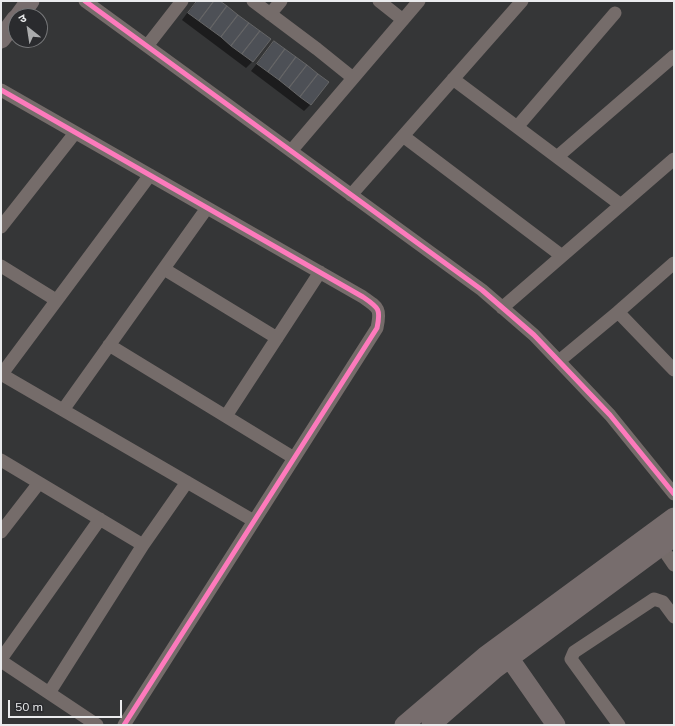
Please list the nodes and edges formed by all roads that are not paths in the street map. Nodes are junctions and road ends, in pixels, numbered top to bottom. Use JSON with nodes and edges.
{"nodes":[{"id":1,"x":85,"y":1,"type":"edge"},
{"id":2,"x":182,"y":1,"type":"edge"},
{"id":3,"x":253,"y":1,"type":"edge"},
{"id":4,"x":281,"y":1,"type":"edge"},
{"id":5,"x":379,"y":1,"type":"edge"},
{"id":6,"x":419,"y":1,"type":"edge"},
{"id":7,"x":522,"y":1,"type":"edge"},
{"id":8,"x":615,"y":13,"type":"dead end"},
{"id":9,"x":270,"y":14,"type":"junction"},
{"id":10,"x":403,"y":20,"type":"junction"},
{"id":11,"x":8,"y":30,"type":"edge"},
{"id":12,"x":1,"y":39,"type":"edge"},
{"id":13,"x":147,"y":46,"type":"junction"},
{"id":14,"x":674,"y":56,"type":"edge"},
{"id":15,"x":353,"y":78,"type":"junction"},
{"id":16,"x":453,"y":79,"type":"junction"},
{"id":17,"x":1,"y":90,"type":"edge"},
{"id":18,"x":517,"y":127,"type":"junction"},
{"id":19,"x":75,"y":133,"type":"junction"},
{"id":20,"x":403,"y":136,"type":"junction"},
{"id":21,"x":291,"y":151,"type":"junction"},
{"id":22,"x":558,"y":157,"type":"junction"},
{"id":23,"x":674,"y":159,"type":"edge"},
{"id":24,"x":150,"y":175,"type":"junction"},
{"id":25,"x":351,"y":194,"type":"junction"},
{"id":26,"x":621,"y":205,"type":"junction"},
{"id":27,"x":207,"y":208,"type":"junction"},
{"id":28,"x":1,"y":227,"type":"edge"},
{"id":29,"x":562,"y":256,"type":"junction"},
{"id":30,"x":674,"y":263,"type":"edge"},
{"id":31,"x":1,"y":266,"type":"edge"},
{"id":32,"x":164,"y":269,"type":"junction"},
{"id":33,"x":320,"y":272,"type":"junction"},
{"id":34,"x":56,"y":300,"type":"junction"},
{"id":35,"x":502,"y":308,"type":"junction"},
{"id":36,"x":618,"y":312,"type":"junction"},
{"id":37,"x":277,"y":338,"type":"junction"},
{"id":38,"x":109,"y":345,"type":"junction"},
{"id":39,"x":559,"y":361,"type":"junction"},
{"id":40,"x":674,"y":370,"type":"edge"},
{"id":41,"x":1,"y":374,"type":"edge"},
{"id":42,"x":63,"y":410,"type":"junction"},
{"id":43,"x":226,"y":416,"type":"junction"},
{"id":44,"x":294,"y":458,"type":"junction"},
{"id":45,"x":1,"y":460,"type":"edge"},
{"id":46,"x":187,"y":482,"type":"junction"},
{"id":47,"x":39,"y":483,"type":"junction"},
{"id":48,"x":674,"y":494,"type":"edge"},
{"id":49,"x":674,"y":517,"type":"edge"},
{"id":50,"x":100,"y":519,"type":"junction"},
{"id":51,"x":254,"y":521,"type":"junction"},
{"id":52,"x":1,"y":532,"type":"edge"},
{"id":53,"x":668,"y":541,"type":"edge"},
{"id":54,"x":143,"y":545,"type":"junction"},
{"id":55,"x":674,"y":565,"type":"edge"},
{"id":56,"x":674,"y":617,"type":"edge"},
{"id":57,"x":505,"y":652,"type":"junction"},
{"id":58,"x":1,"y":660,"type":"edge"},
{"id":59,"x":49,"y":693,"type":"junction"},
{"id":60,"x":97,"y":725,"type":"edge"},
{"id":61,"x":124,"y":725,"type":"edge"},
{"id":62,"x":404,"y":725,"type":"edge"},
{"id":63,"x":431,"y":725,"type":"edge"},
{"id":64,"x":556,"y":725,"type":"edge"},
{"id":65,"x":619,"y":725,"type":"edge"}],
"edges":[{"from":1,"to":13,"type":"street"},
{"from":2,"to":13,"type":"street"},
{"from":3,"to":9,"type":"street"},
{"from":4,"to":9,"type":"street"},
{"from":5,"to":10,"type":"street"},
{"from":6,"to":10,"type":"street"},
{"from":7,"to":16,"type":"street"},
{"from":8,"to":18,"type":"street"},
{"from":9,"to":15,"type":"street"},
{"from":10,"to":15,"type":"street"},
{"from":11,"to":12,"type":"street"},
{"from":13,"to":21,"type":"street"},
{"from":14,"to":22,"type":"street"},
{"from":15,"to":21,"type":"street"},
{"from":16,"to":18,"type":"street"},
{"from":16,"to":20,"type":"street"},
{"from":17,"to":19,"type":"street"},
{"from":18,"to":22,"type":"street"},
{"from":19,"to":24,"type":"street"},
{"from":19,"to":28,"type":"street"},
{"from":20,"to":25,"type":"street"},
{"from":20,"to":29,"type":"street"},
{"from":21,"to":25,"type":"street"},
{"from":22,"to":26,"type":"street"},
{"from":23,"to":26,"type":"street"},
{"from":24,"to":27,"type":"street"},
{"from":24,"to":34,"type":"street"},
{"from":25,"to":35,"type":"street"},
{"from":26,"to":29,"type":"street"},
{"from":27,"to":32,"type":"street"},
{"from":27,"to":33,"type":"street"},
{"from":29,"to":35,"type":"street"},
{"from":30,"to":36,"type":"street"},
{"from":31,"to":34,"type":"street"},
{"from":32,"to":37,"type":"street"},
{"from":32,"to":38,"type":"street"},
{"from":33,"to":37,"type":"street"},
{"from":33,"to":44,"type":"street"},
{"from":34,"to":41,"type":"street"},
{"from":35,"to":39,"type":"street"},
{"from":36,"to":39,"type":"street"},
{"from":36,"to":40,"type":"street"},
{"from":37,"to":43,"type":"street"},
{"from":38,"to":42,"type":"street"},
{"from":38,"to":43,"type":"street"},
{"from":39,"to":48,"type":"street"},
{"from":41,"to":42,"type":"street"},
{"from":42,"to":46,"type":"street"},
{"from":43,"to":44,"type":"street"},
{"from":44,"to":51,"type":"street"},
{"from":45,"to":47,"type":"street"},
{"from":46,"to":51,"type":"street"},
{"from":46,"to":54,"type":"street"},
{"from":47,"to":50,"type":"street"},
{"from":47,"to":52,"type":"street"},
{"from":49,"to":57,"type":"street"},
{"from":50,"to":54,"type":"street"},
{"from":50,"to":58,"type":"street"},
{"from":51,"to":61,"type":"street"},
{"from":53,"to":55,"type":"street"},
{"from":53,"to":57,"type":"street"},
{"from":54,"to":59,"type":"street"},
{"from":56,"to":65,"type":"street"},
{"from":57,"to":62,"type":"street"},
{"from":57,"to":63,"type":"street"},
{"from":57,"to":64,"type":"street"},
{"from":58,"to":59,"type":"street"},
{"from":59,"to":60,"type":"street"}]}
